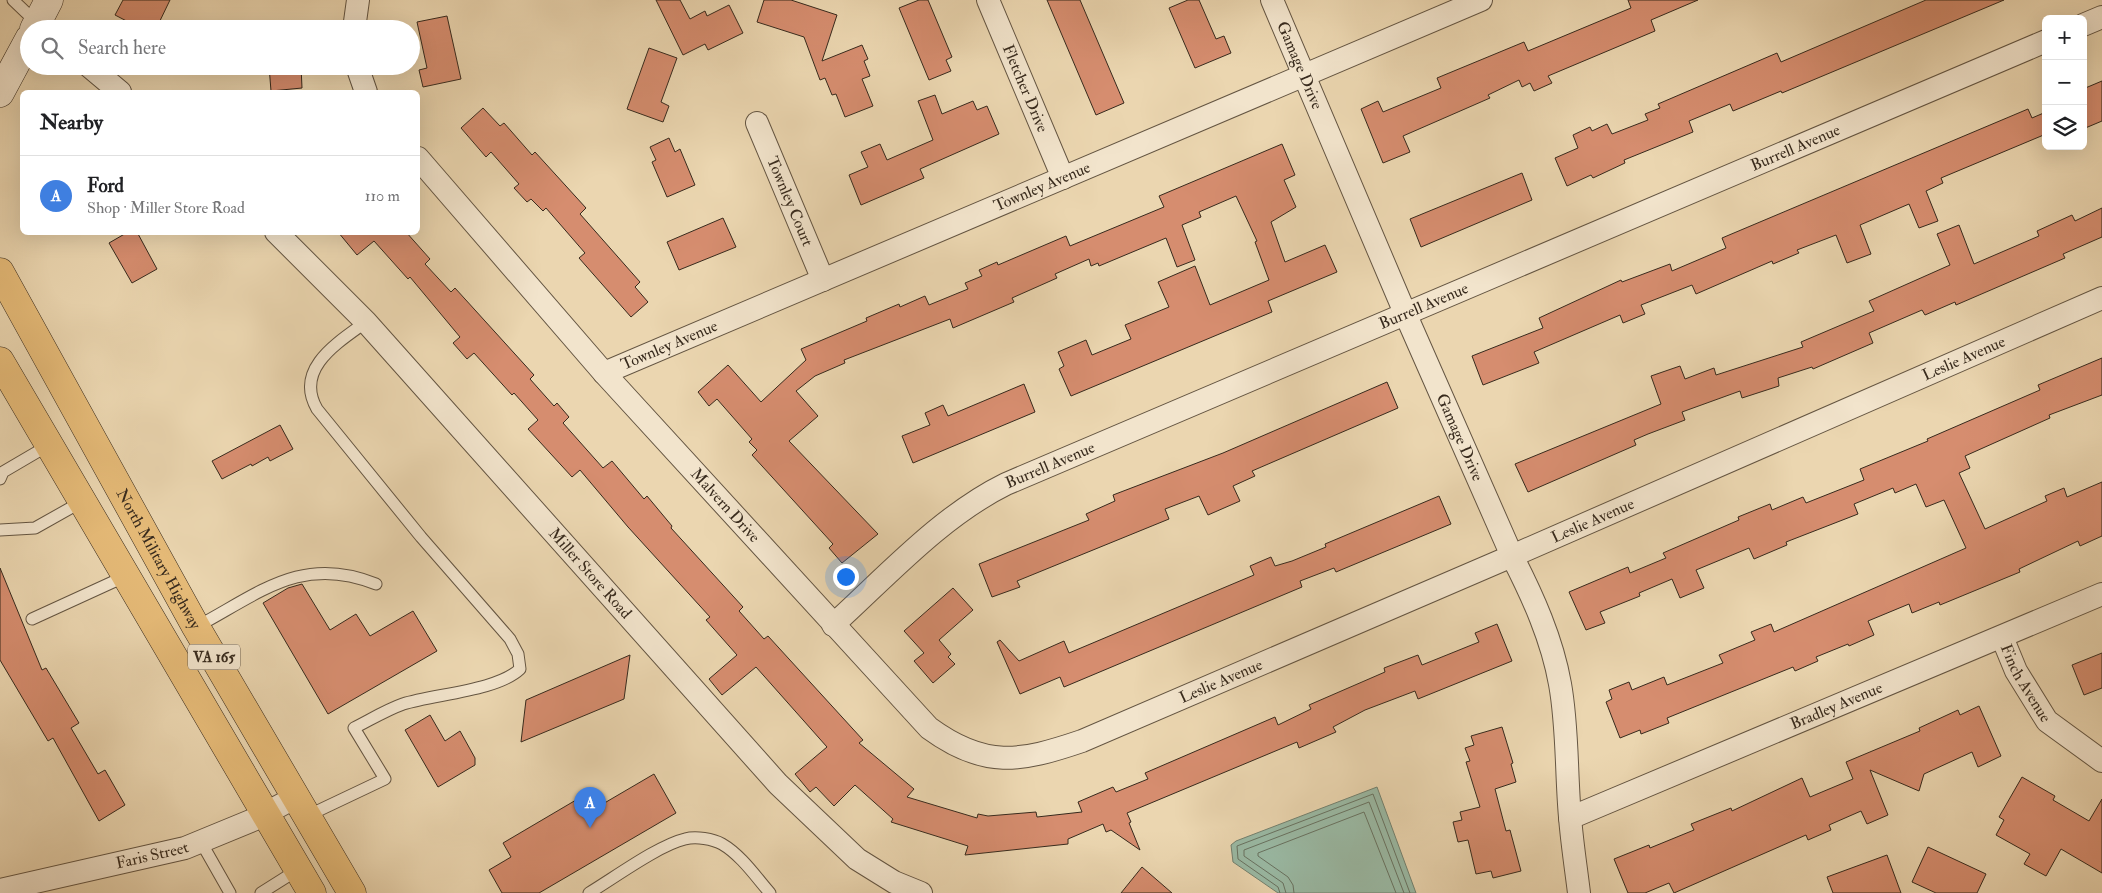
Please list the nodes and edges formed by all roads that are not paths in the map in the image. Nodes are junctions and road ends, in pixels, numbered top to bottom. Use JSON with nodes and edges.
{"nodes":[{"id":1,"x":13,"y":0,"type":"edge"},
{"id":2,"x":358,"y":0,"type":"edge"},
{"id":3,"x":988,"y":0,"type":"edge"},
{"id":4,"x":1272,"y":0,"type":"edge"},
{"id":5,"x":1481,"y":0,"type":"edge"},
{"id":6,"x":2102,"y":17,"type":"edge"},
{"id":7,"x":34,"y":20,"type":"edge"},
{"id":8,"x":355,"y":20,"type":"edge"},
{"id":9,"x":2087,"y":23,"type":"edge"},
{"id":10,"x":2042,"y":43,"type":"edge"},
{"id":11,"x":20,"y":57,"type":"edge"},
{"id":12,"x":100,"y":75,"type":"edge"},
{"id":13,"x":360,"y":75,"type":"edge"},
{"id":14,"x":1305,"y":76,"type":"junction"},
{"id":15,"x":118,"y":90,"type":"edge"},
{"id":16,"x":365,"y":90,"type":"edge"},
{"id":17,"x":0,"y":93,"type":"edge"},
{"id":18,"x":756,"y":122,"type":"dead end"},
{"id":19,"x":420,"y":160,"type":"edge"},
{"id":20,"x":1063,"y":178,"type":"junction"},
{"id":21,"x":279,"y":235,"type":"edge"},
{"id":22,"x":0,"y":272,"type":"edge"},
{"id":23,"x":823,"y":280,"type":"junction"},
{"id":24,"x":2102,"y":298,"type":"edge"},
{"id":25,"x":1405,"y":313,"type":"junction"},
{"id":26,"x":366,"y":322,"type":"junction"},
{"id":27,"x":0,"y":361,"type":"edge"},
{"id":28,"x":604,"y":373,"type":"junction"},
{"id":29,"x":49,"y":445,"type":"junction"},
{"id":30,"x":0,"y":479,"type":"edge"},
{"id":31,"x":83,"y":502,"type":"junction"},
{"id":32,"x":0,"y":530,"type":"edge"},
{"id":33,"x":1512,"y":556,"type":"junction"},
{"id":34,"x":126,"y":576,"type":"junction"},
{"id":35,"x":376,"y":584,"type":"dead end"},
{"id":36,"x":2102,"y":594,"type":"edge"},
{"id":37,"x":32,"y":619,"type":"dead end"},
{"id":38,"x":833,"y":625,"type":"junction"},
{"id":39,"x":196,"y":627,"type":"junction"},
{"id":40,"x":2002,"y":637,"type":"junction"},
{"id":41,"x":1082,"y":740,"type":"joint"},
{"id":42,"x":2102,"y":761,"type":"edge"},
{"id":43,"x":301,"y":806,"type":"junction"},
{"id":44,"x":266,"y":813,"type":"junction"},
{"id":45,"x":1570,"y":818,"type":"junction"},
{"id":46,"x":201,"y":842,"type":"junction"},
{"id":47,"x":299,"y":870,"type":"junction"},
{"id":48,"x":13,"y":890,"type":"edge"},
{"id":49,"x":230,"y":893,"type":"edge"},
{"id":50,"x":261,"y":893,"type":"edge"},
{"id":51,"x":312,"y":893,"type":"edge"},
{"id":52,"x":352,"y":893,"type":"edge"},
{"id":53,"x":589,"y":893,"type":"edge"},
{"id":54,"x":770,"y":893,"type":"edge"},
{"id":55,"x":920,"y":893,"type":"edge"},
{"id":56,"x":1579,"y":893,"type":"edge"}],
"edges":[{"from":1,"to":7,"type":"lane"},
{"from":2,"to":8,"type":"street"},
{"from":3,"to":20,"type":"street","name":"Fletcher Drive"},
{"from":4,"to":14,"type":"street","name":"Gamage Drive"},
{"from":5,"to":14,"type":"street","name":"Townley Avenue"},
{"from":6,"to":9,"type":"street"},
{"from":10,"to":25,"type":"street","name":"Burrell Avenue"},
{"from":11,"to":17,"type":"main road"},
{"from":12,"to":15,"type":"street"},
{"from":13,"to":16,"type":"street"},
{"from":14,"to":20,"type":"street","name":"Townley Avenue"},
{"from":14,"to":25,"type":"street","name":"Gamage Drive"},
{"from":18,"to":23,"type":"street","name":"Townley Court"},
{"from":19,"to":28,"type":"street","name":"Malvern Drive"},
{"from":20,"to":23,"type":"street","name":"Townley Avenue"},
{"from":21,"to":26,"type":"street","name":"Miller Store Road"},
{"from":22,"to":39,"type":"main road","name":"North Military Highway","number":"VA 165"},
{"from":23,"to":28,"type":"street","name":"Townley Avenue"},
{"from":24,"to":33,"type":"street","name":"Leslie Avenue"},
{"from":25,"to":33,"type":"street","name":"Gamage Drive"},
{"from":25,"to":38,"type":"street","name":"Burrell Avenue"},
{"from":26,"to":43,"type":"lane"},
{"from":26,"to":55,"type":"street","name":"Miller Store Road"},
{"from":27,"to":29,"type":"main road","number":"VA 165"},
{"from":28,"to":38,"type":"street","name":"Malvern Drive"},
{"from":29,"to":30,"type":"lane"},
{"from":29,"to":31,"type":"main road","number":"VA 165"},
{"from":31,"to":32,"type":"lane"},
{"from":31,"to":34,"type":"main road","number":"VA 165"},
{"from":33,"to":41,"type":"street","name":"Leslie Avenue"},
{"from":33,"to":45,"type":"street","name":"Gamage Drive"},
{"from":34,"to":37,"type":"lane"},
{"from":34,"to":44,"type":"main road","number":"VA 165"},
{"from":35,"to":39,"type":"lane"},
{"from":36,"to":40,"type":"street","name":"Bradley Avenue"},
{"from":38,"to":41,"type":"street","name":"Malvern Drive"},
{"from":39,"to":43,"type":"main road","name":"North Military Highway","number":"VA 165"},
{"from":40,"to":42,"type":"street","name":"Finch Avenue"},
{"from":40,"to":45,"type":"street","name":"Bradley Avenue"},
{"from":43,"to":44,"type":"street","name":"Faris Street"},
{"from":43,"to":52,"type":"main road","name":"North Military Highway","number":"VA 165"},
{"from":44,"to":46,"type":"street","name":"Faris Street"},
{"from":44,"to":47,"type":"main road","number":"VA 165"},
{"from":45,"to":56,"type":"street","name":"Gamage Drive"},
{"from":46,"to":48,"type":"street","name":"Faris Street"},
{"from":46,"to":49,"type":"lane"},
{"from":47,"to":50,"type":"lane"},
{"from":47,"to":51,"type":"main road","number":"VA 165"},
{"from":53,"to":54,"type":"lane"}]}
